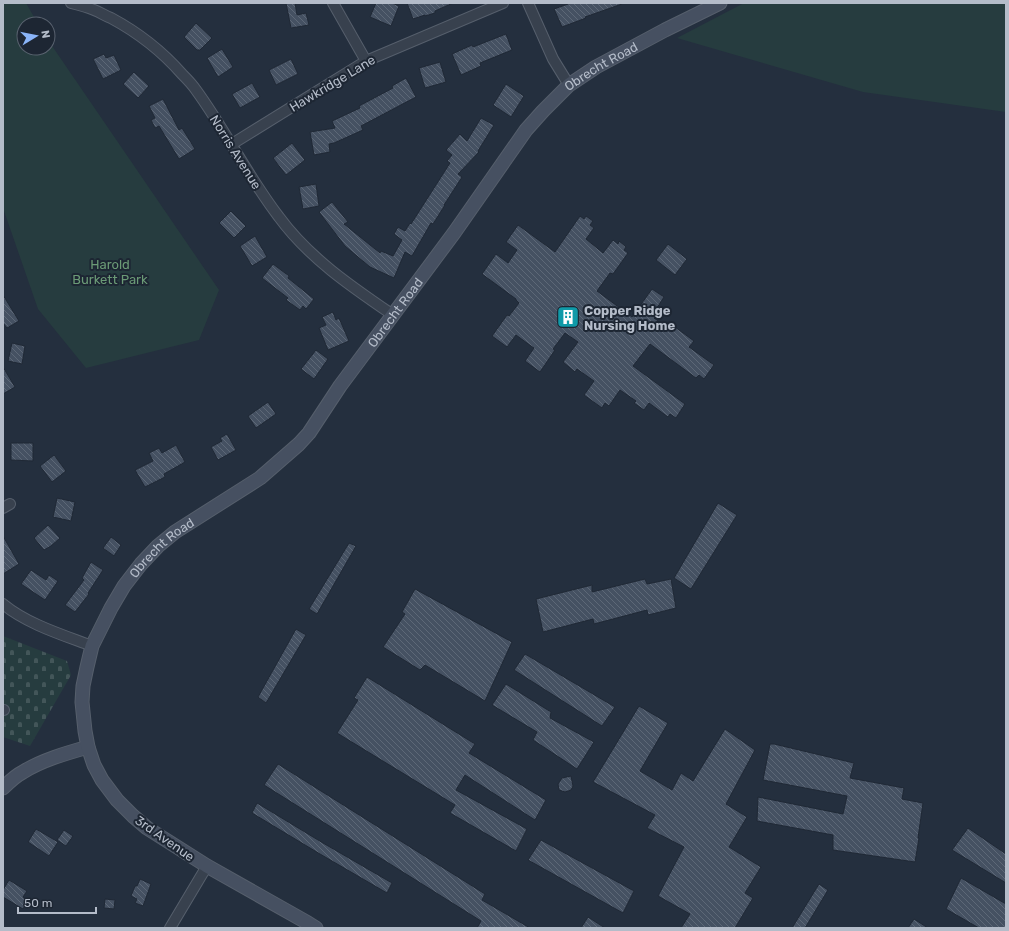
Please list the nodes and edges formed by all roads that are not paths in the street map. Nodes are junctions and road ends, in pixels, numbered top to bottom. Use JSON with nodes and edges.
{"nodes":[{"id":1,"x":71,"y":3,"type":"edge"},
{"id":2,"x":333,"y":3,"type":"edge"},
{"id":3,"x":503,"y":3,"type":"edge"},
{"id":4,"x":528,"y":3,"type":"edge"},
{"id":5,"x":720,"y":3,"type":"edge"},
{"id":6,"x":366,"y":61,"type":"junction"},
{"id":7,"x":569,"y":85,"type":"junction"},
{"id":8,"x":232,"y":144,"type":"junction"},
{"id":9,"x":393,"y":315,"type":"junction"},
{"id":10,"x":3,"y":604,"type":"edge"},
{"id":11,"x":92,"y":646,"type":"junction"},
{"id":12,"x":88,"y":747,"type":"junction"},
{"id":13,"x":3,"y":788,"type":"edge"},
{"id":14,"x":207,"y":866,"type":"junction"},
{"id":15,"x":170,"y":928,"type":"edge"},
{"id":16,"x":316,"y":928,"type":"edge"}],
"edges":[{"from":1,"to":8,"type":"street","name":"Norris Avenue"},
{"from":2,"to":6,"type":"street"},
{"from":3,"to":6,"type":"street","name":"Hawkridge Lane"},
{"from":4,"to":7,"type":"street"},
{"from":5,"to":7,"type":"street","name":"Obrecht Road"},
{"from":6,"to":8,"type":"street","name":"Hawkridge Lane"},
{"from":7,"to":9,"type":"street","name":"Obrecht Road"},
{"from":8,"to":9,"type":"street","name":"Norris Avenue"},
{"from":9,"to":11,"type":"street","name":"Obrecht Road"},
{"from":10,"to":11,"type":"street"},
{"from":11,"to":12,"type":"street","name":"3rd Avenue"},
{"from":12,"to":13,"type":"street"},
{"from":12,"to":14,"type":"street","name":"3rd Avenue"},
{"from":14,"to":15,"type":"street"},
{"from":14,"to":16,"type":"street","name":"3rd Avenue"}]}
